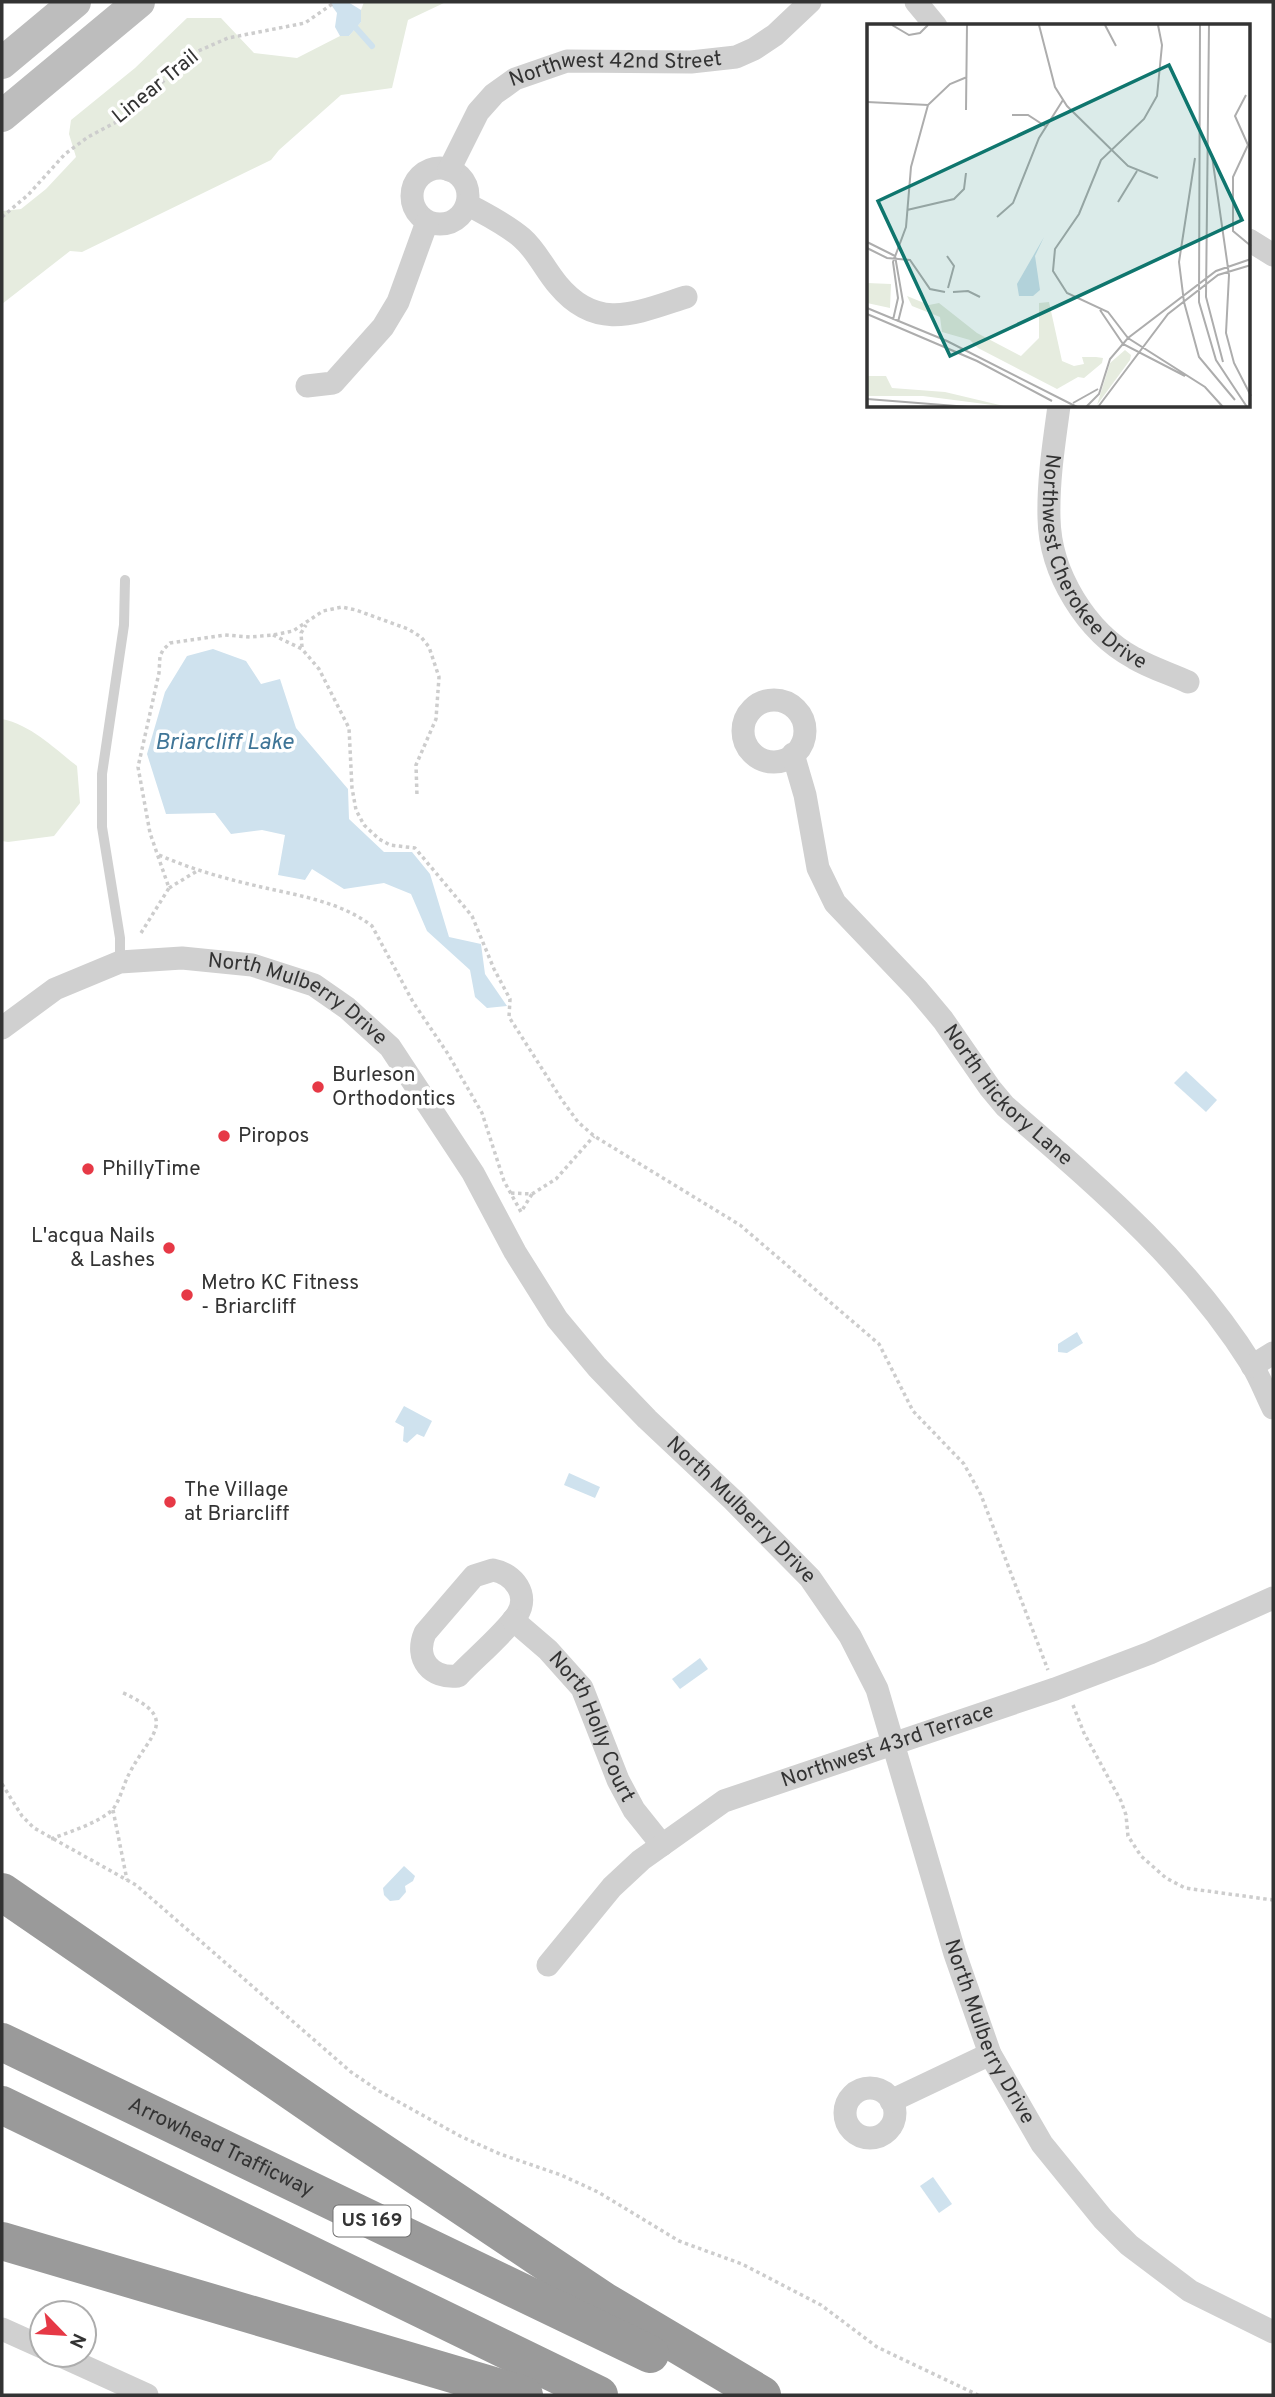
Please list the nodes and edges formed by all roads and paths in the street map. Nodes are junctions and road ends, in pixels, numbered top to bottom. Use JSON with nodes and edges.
{"nodes":[{"id":1,"x":75,"y":2,"type":"edge"},
{"id":2,"x":139,"y":2,"type":"edge"},
{"id":3,"x":335,"y":2,"type":"edge"},
{"id":4,"x":810,"y":2,"type":"edge"},
{"id":5,"x":916,"y":2,"type":"edge"},
{"id":6,"x":934,"y":24,"type":"edge"},
{"id":7,"x":2,"y":63,"type":"edge"},
{"id":8,"x":2,"y":116,"type":"edge"},
{"id":9,"x":450,"y":170,"type":"junction"},
{"id":10,"x":467,"y":204,"type":"junction"},
{"id":11,"x":2,"y":217,"type":"edge"},
{"id":12,"x":427,"y":222,"type":"junction"},
{"id":13,"x":1250,"y":241,"type":"edge"},
{"id":14,"x":1273,"y":256,"type":"edge"},
{"id":15,"x":686,"y":298,"type":"dead end"},
{"id":16,"x":307,"y":386,"type":"dead end"},
{"id":17,"x":1059,"y":408,"type":"edge"},
{"id":18,"x":125,"y":580,"type":"dead end"},
{"id":19,"x":307,"y":623,"type":"junction"},
{"id":20,"x":273,"y":635,"type":"junction"},
{"id":21,"x":302,"y":649,"type":"junction"},
{"id":22,"x":1188,"y":682,"type":"dead end"},
{"id":23,"x":793,"y":754,"type":"dead end"},
{"id":24,"x":417,"y":796,"type":"dead end"},
{"id":25,"x":159,"y":855,"type":"junction"},
{"id":26,"x":197,"y":871,"type":"junction"},
{"id":27,"x":169,"y":888,"type":"junction"},
{"id":28,"x":141,"y":933,"type":"dead end"},
{"id":29,"x":120,"y":962,"type":"junction"},
{"id":30,"x":2,"y":1028,"type":"edge"},
{"id":31,"x":594,"y":1136,"type":"junction"},
{"id":32,"x":510,"y":1193,"type":"junction"},
{"id":33,"x":532,"y":1194,"type":"junction"},
{"id":34,"x":1273,"y":1353,"type":"edge"},
{"id":35,"x":1252,"y":1366,"type":"junction"},
{"id":36,"x":1273,"y":1408,"type":"edge"},
{"id":37,"x":1273,"y":1598,"type":"edge"},
{"id":38,"x":513,"y":1620,"type":"junction"},
{"id":39,"x":1048,"y":1672,"type":"dead end"},
{"id":40,"x":121,"y":1692,"type":"dead end"},
{"id":41,"x":1073,"y":1705,"type":"dead end"},
{"id":42,"x":894,"y":1745,"type":"junction"},
{"id":43,"x":2,"y":1784,"type":"edge"},
{"id":44,"x":113,"y":1810,"type":"junction"},
{"id":45,"x":51,"y":1839,"type":"junction"},
{"id":46,"x":662,"y":1845,"type":"junction"},
{"id":47,"x":127,"y":1880,"type":"junction"},
{"id":48,"x":2,"y":1892,"type":"edge"},
{"id":49,"x":1273,"y":1900,"type":"edge"},
{"id":50,"x":548,"y":1965,"type":"dead end"},
{"id":51,"x":2,"y":2042,"type":"edge"},
{"id":52,"x":990,"y":2054,"type":"junction"},
{"id":53,"x":891,"y":2101,"type":"dead end"},
{"id":54,"x":2,"y":2105,"type":"edge"},
{"id":55,"x":2,"y":2241,"type":"edge"},
{"id":56,"x":2,"y":2329,"type":"edge"},
{"id":57,"x":1273,"y":2332,"type":"edge"},
{"id":58,"x":28,"y":2341,"type":"edge"},
{"id":59,"x":90,"y":2369,"type":"edge"},
{"id":60,"x":147,"y":2395,"type":"edge"},
{"id":61,"x":524,"y":2395,"type":"edge"},
{"id":62,"x":599,"y":2395,"type":"edge"},
{"id":63,"x":745,"y":2395,"type":"edge"},
{"id":64,"x":762,"y":2395,"type":"edge"},
{"id":65,"x":978,"y":2395,"type":"edge"}],
"edges":[{"from":1,"to":7,"type":"main road"},
{"from":2,"to":8,"type":"main road"},
{"from":3,"to":11,"type":"path","name":"Linear Trail"},
{"from":4,"to":9,"type":"street","name":"Northwest 42nd Street"},
{"from":5,"to":6,"type":"street"},
{"from":9,"to":10,"type":"street"},
{"from":9,"to":12,"type":"street"},
{"from":10,"to":12,"type":"street"},
{"from":10,"to":15,"type":"street"},
{"from":12,"to":16,"type":"street"},
{"from":13,"to":14,"type":"street"},
{"from":17,"to":22,"type":"street","name":"Northwest Cherokee Drive"},
{"from":18,"to":29,"type":"lane"},
{"from":19,"to":20,"type":"path"},
{"from":19,"to":21,"type":"path"},
{"from":19,"to":24,"type":"path"},
{"from":20,"to":21,"type":"path"},
{"from":20,"to":25,"type":"path"},
{"from":21,"to":31,"type":"path"},
{"from":23,"to":35,"type":"street","name":"North Hickory Lane"},
{"from":25,"to":26,"type":"path"},
{"from":25,"to":27,"type":"path"},
{"from":26,"to":27,"type":"path"},
{"from":26,"to":32,"type":"path"},
{"from":27,"to":28,"type":"path"},
{"from":29,"to":30,"type":"street","name":"North Mulberry Drive"},
{"from":29,"to":42,"type":"street","name":"North Mulberry Drive"},
{"from":31,"to":33,"type":"path"},
{"from":31,"to":39,"type":"path"},
{"from":32,"to":33,"type":"path"},
{"from":32,"to":33,"type":"path"},
{"from":34,"to":35,"type":"street"},
{"from":35,"to":36,"type":"street","name":"North Hickory Lane"},
{"from":37,"to":42,"type":"street","name":"Northwest 43rd Terrace"},
{"from":38,"to":38,"type":"street"},
{"from":38,"to":46,"type":"street","name":"North Holly Court"},
{"from":40,"to":44,"type":"path"},
{"from":41,"to":49,"type":"path"},
{"from":42,"to":46,"type":"street","name":"Northwest 43rd Terrace"},
{"from":42,"to":52,"type":"street","name":"North Mulberry Drive"},
{"from":43,"to":45,"type":"path"},
{"from":44,"to":45,"type":"path"},
{"from":44,"to":47,"type":"path"},
{"from":45,"to":47,"type":"path"},
{"from":46,"to":50,"type":"street","name":"Northwest 43rd Terrace"},
{"from":47,"to":65,"type":"path"},
{"from":48,"to":64,"type":"highway"},
{"from":51,"to":63,"type":"highway","name":"Arrowhead Trafficway","number":"US 169"},
{"from":52,"to":53,"type":"street"},
{"from":52,"to":57,"type":"street","name":"North Mulberry Drive"},
{"from":54,"to":62,"type":"highway","number":"US 169"},
{"from":55,"to":61,"type":"highway"},
{"from":56,"to":58,"type":"street"},
{"from":59,"to":60,"type":"street"}]}
